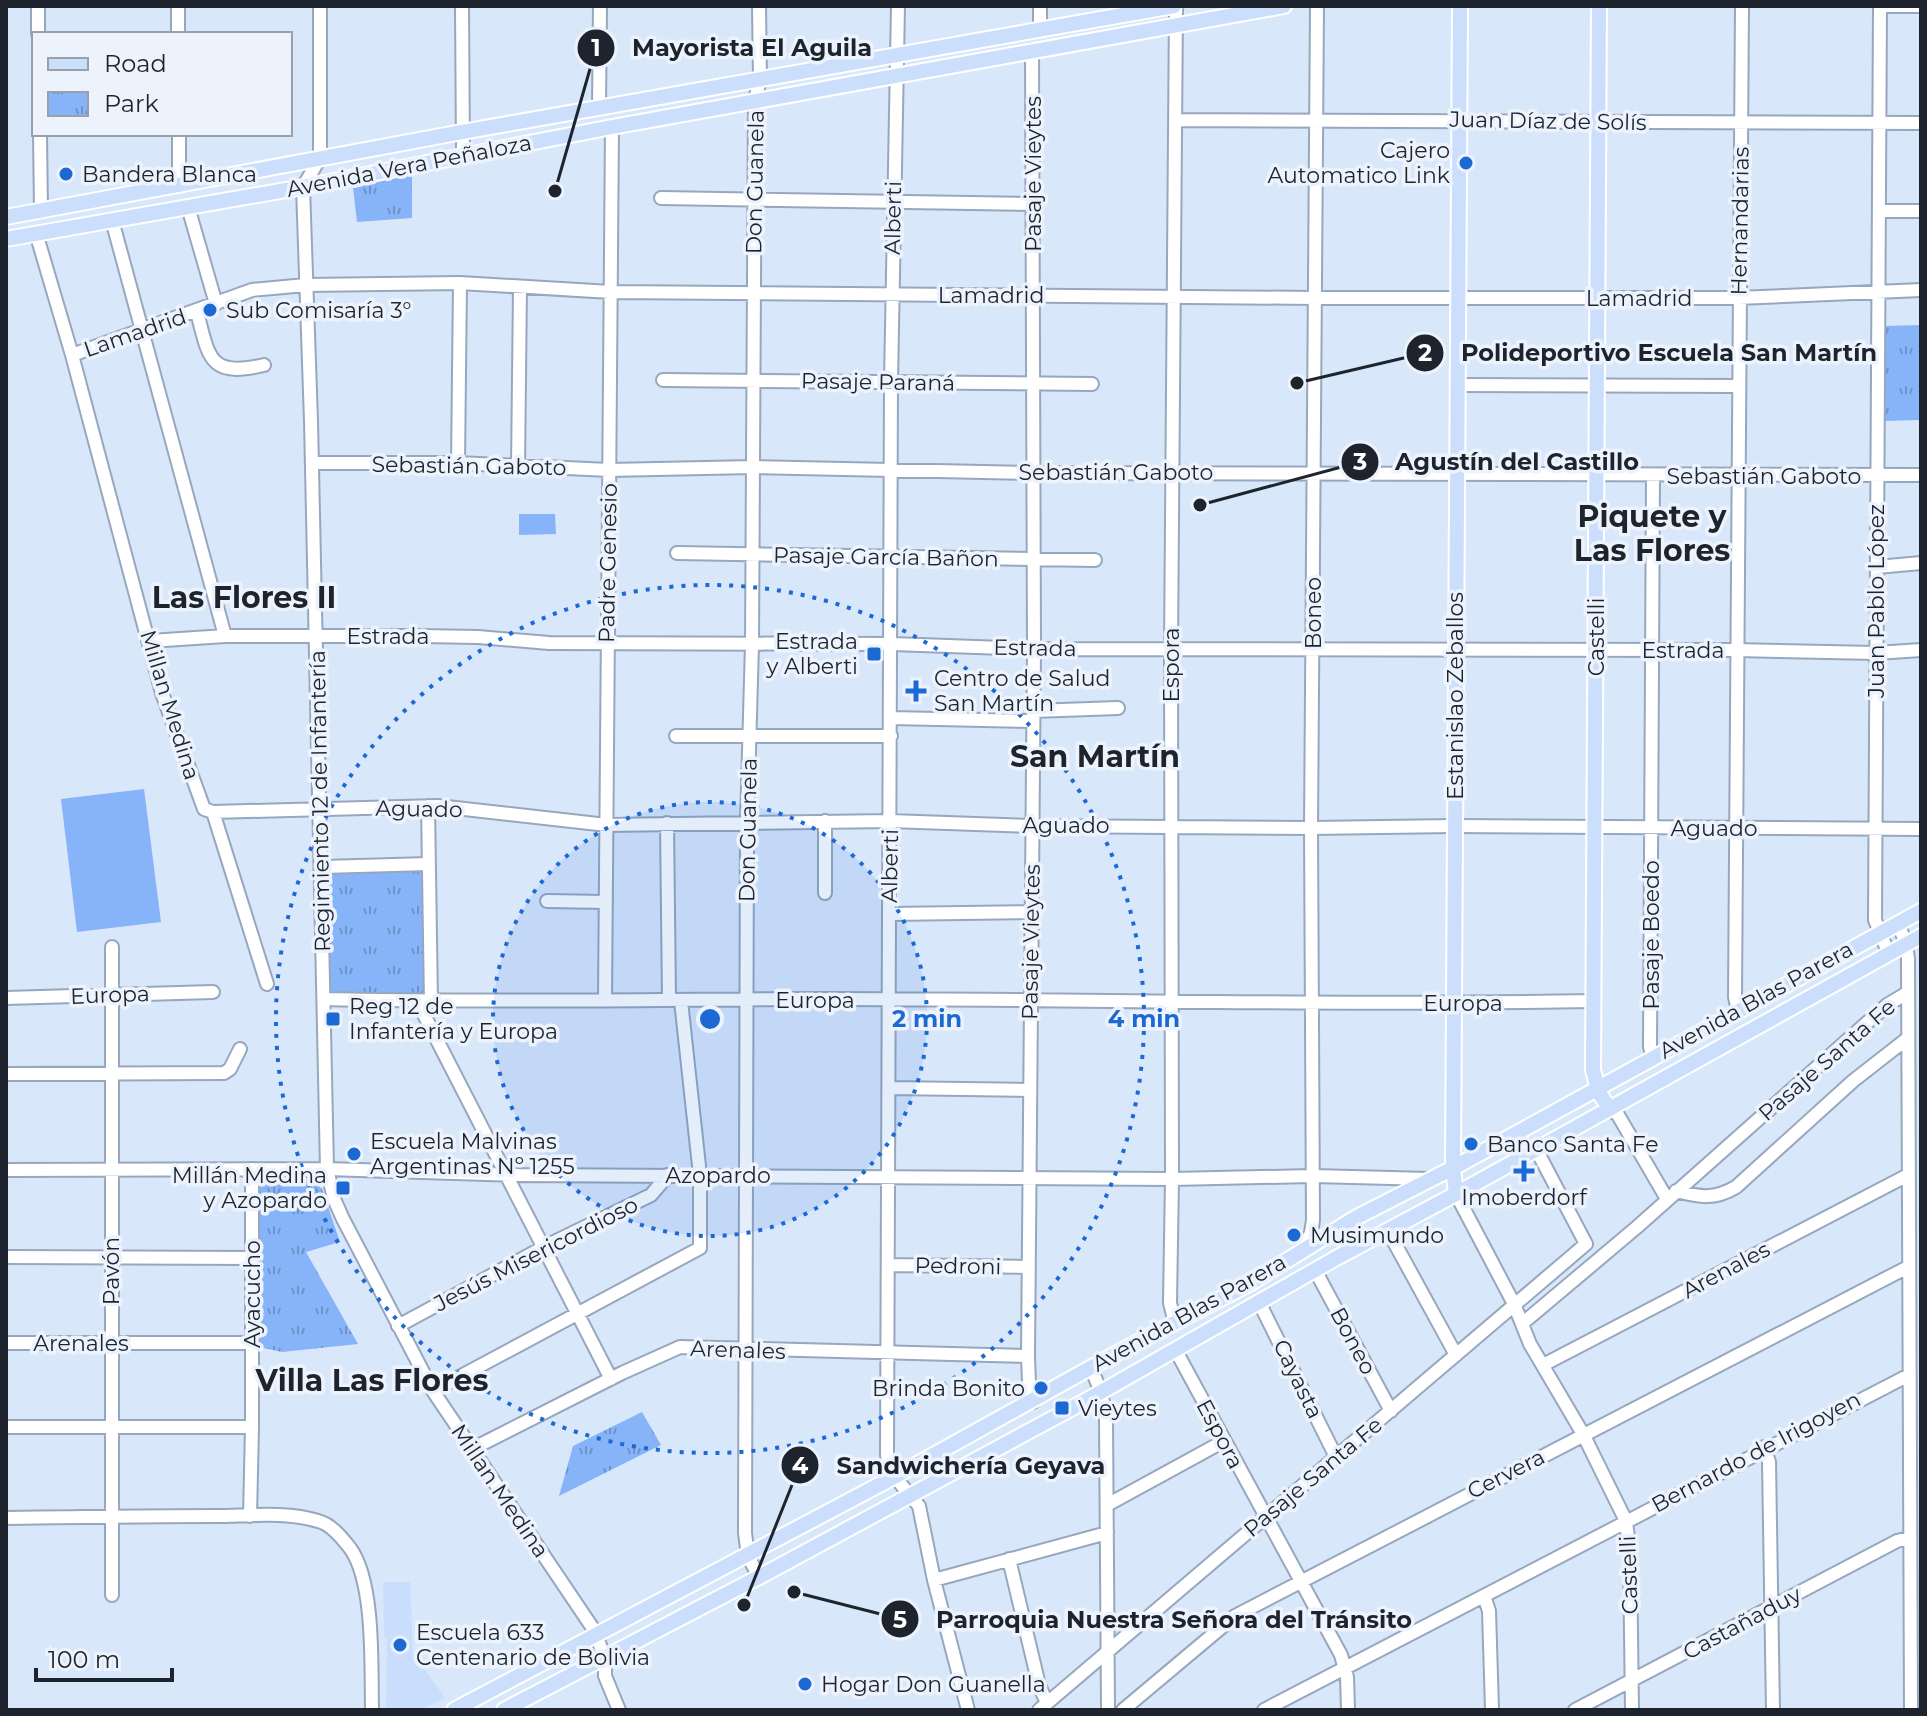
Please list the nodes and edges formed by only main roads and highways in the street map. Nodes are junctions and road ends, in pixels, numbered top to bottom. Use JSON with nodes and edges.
{"nodes":[{"id":1,"x":1175,"y":6,"type":"edge"},
{"id":2,"x":1284,"y":6,"type":"edge"},
{"id":3,"x":1460,"y":6,"type":"edge"},
{"id":4,"x":1599,"y":6,"type":"edge"},
{"id":5,"x":6,"y":217,"type":"edge"},
{"id":6,"x":6,"y":239,"type":"edge"},
{"id":7,"x":1921,"y":911,"type":"edge"},
{"id":8,"x":1921,"y":936,"type":"edge"},
{"id":9,"x":1596,"y":1087,"type":"junction"},
{"id":10,"x":1610,"y":1109,"type":"junction"},
{"id":11,"x":1453,"y":1168,"type":"junction"},
{"id":12,"x":1456,"y":1194,"type":"junction"},
{"id":13,"x":514,"y":1708,"type":"edge"},
{"id":14,"x":454,"y":1710,"type":"edge"}],
"edges":[{"from":1,"to":5,"type":"main road","name":"Avenida Vera Peñaloza"},
{"from":2,"to":6,"type":"main road","name":"Avenida Vera Peñaloza"},
{"from":3,"to":11,"type":"main road","name":"Estanislao Zeballos"},
{"from":4,"to":9,"type":"main road","name":"Castelli"},
{"from":7,"to":9,"type":"main road","name":"Avenida Blas Parera"},
{"from":8,"to":10,"type":"main road","name":"Avenida Blas Parera"},
{"from":9,"to":10,"type":"main road","name":"Castelli"},
{"from":9,"to":11,"type":"main road","name":"Avenida Blas Parera"},
{"from":10,"to":12,"type":"main road","name":"Avenida Blas Parera"},
{"from":11,"to":12,"type":"main road","name":"Estanislao Zeballos"},
{"from":11,"to":14,"type":"main road","name":"Avenida Blas Parera"},
{"from":12,"to":13,"type":"main road","name":"Avenida Blas Parera"}]}
